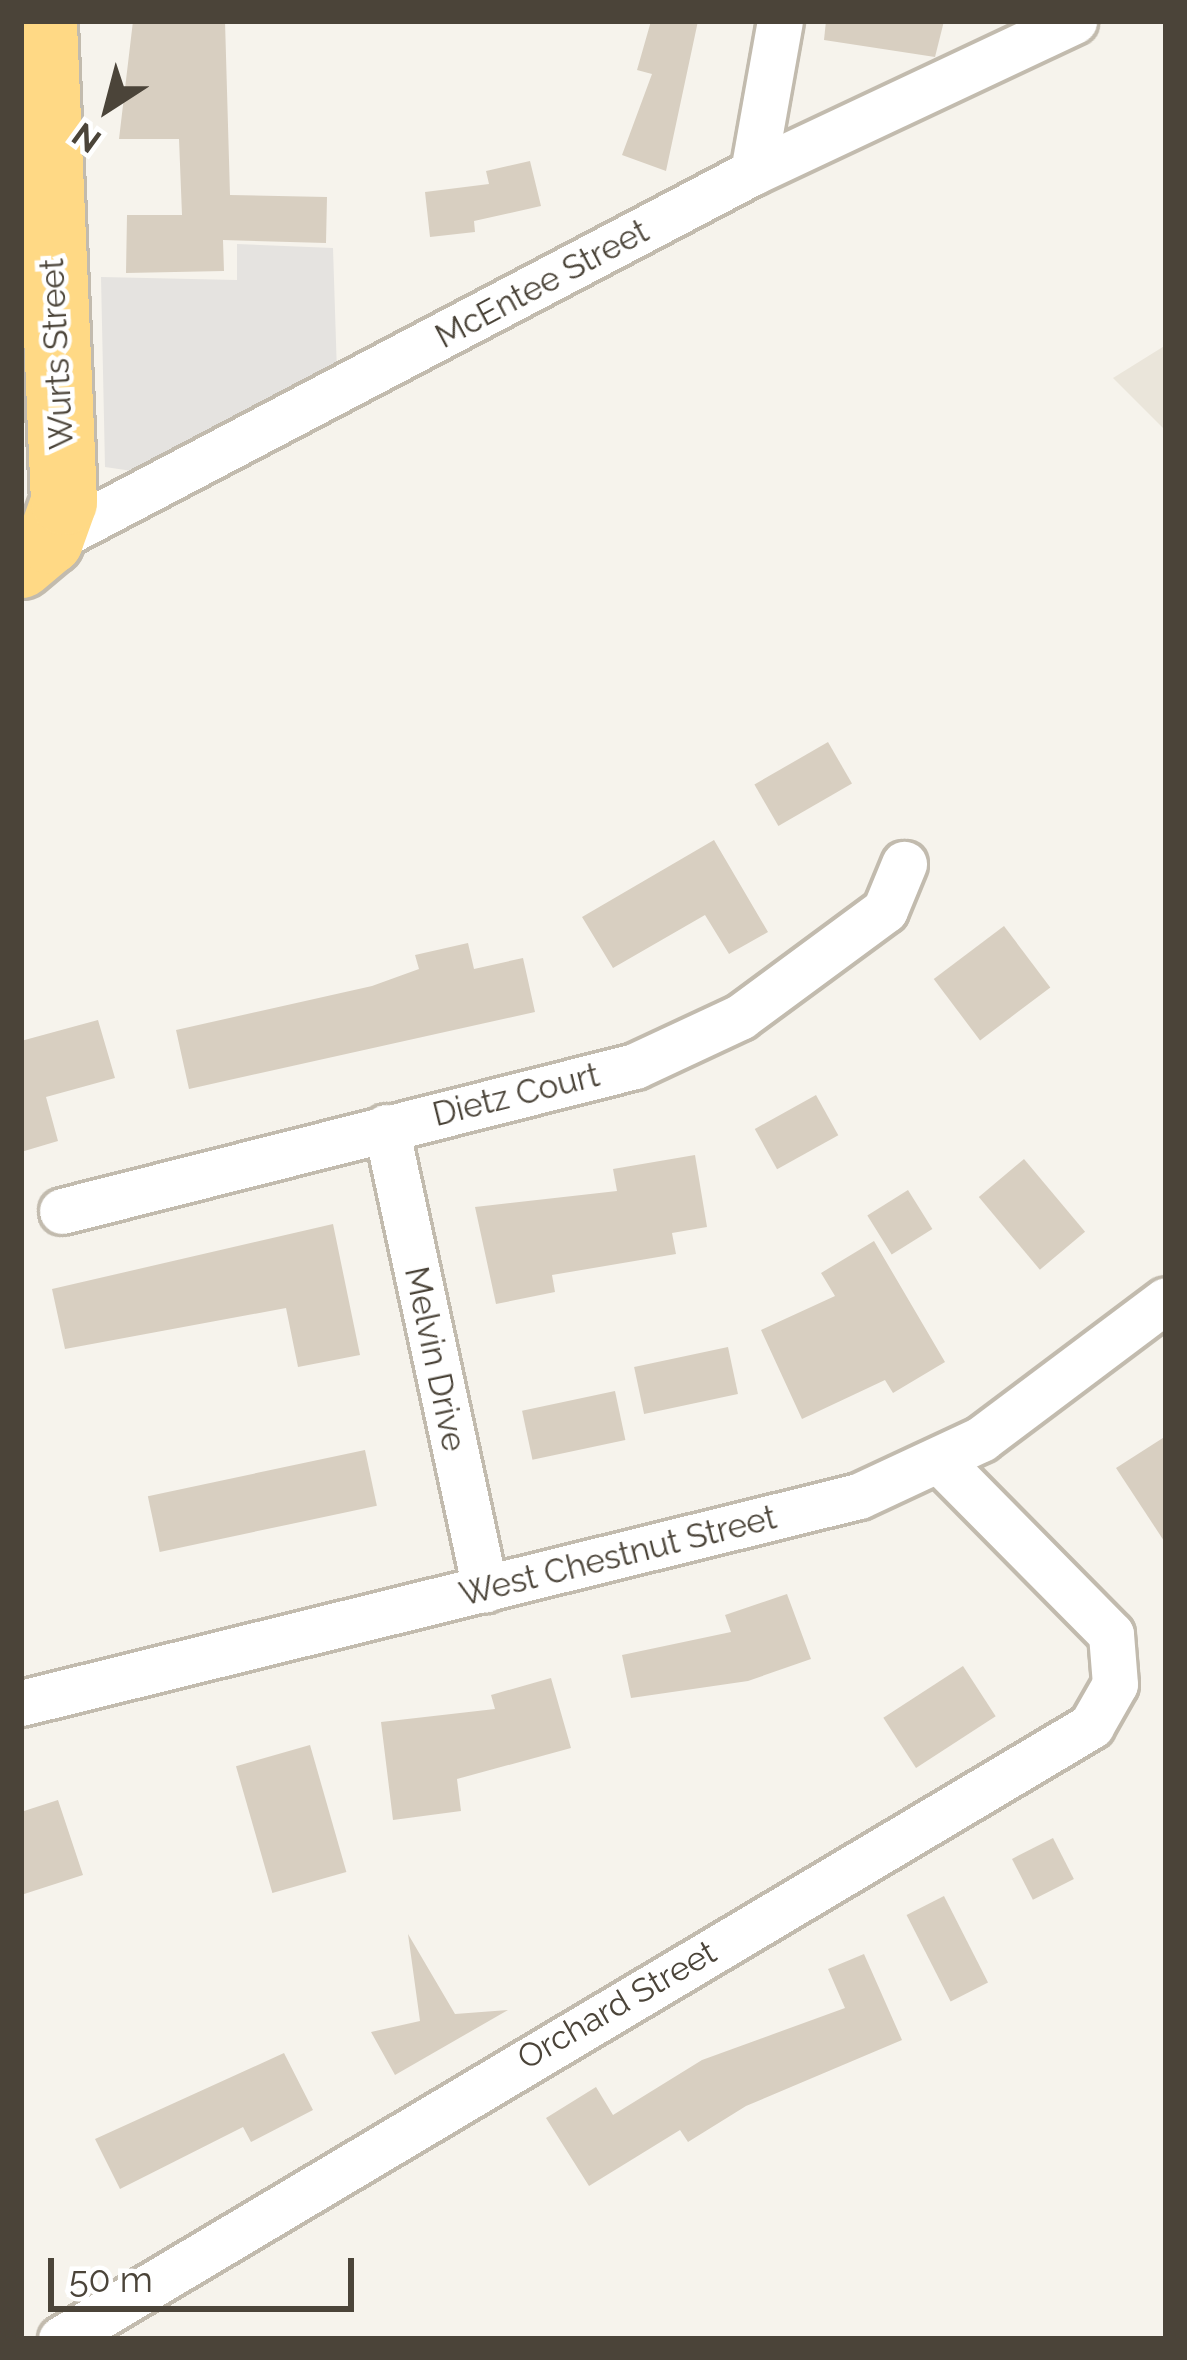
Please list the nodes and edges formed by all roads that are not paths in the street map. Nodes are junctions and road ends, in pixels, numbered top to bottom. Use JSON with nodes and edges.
{"nodes":[{"id":1,"x":44,"y":21,"type":"edge"},
{"id":2,"x":780,"y":21,"type":"edge"},
{"id":3,"x":1074,"y":21,"type":"edge"},
{"id":4,"x":753,"y":172,"type":"junction"},
{"id":5,"x":36,"y":203,"type":"edge"},
{"id":6,"x":36,"y":553,"type":"edge"},
{"id":7,"x":904,"y":864,"type":"dead end"},
{"id":8,"x":386,"y":1127,"type":"junction"},
{"id":9,"x":62,"y":1211,"type":"dead end"},
{"id":10,"x":1166,"y":1300,"type":"edge"},
{"id":11,"x":942,"y":1463,"type":"junction"},
{"id":12,"x":485,"y":1590,"type":"junction"},
{"id":13,"x":21,"y":1703,"type":"edge"},
{"id":14,"x":62,"y":2339,"type":"edge"}],
"edges":[{"from":1,"to":5,"type":"highway","name":"Wurts Street"},
{"from":2,"to":4,"type":"street"},
{"from":3,"to":4,"type":"street","name":"McEntee Street"},
{"from":4,"to":6,"type":"street","name":"McEntee Street"},
{"from":5,"to":6,"type":"highway","name":"Wurts Street"},
{"from":7,"to":8,"type":"street","name":"Dietz Court"},
{"from":8,"to":9,"type":"street","name":"Dietz Court"},
{"from":8,"to":12,"type":"street","name":"Melvin Drive"},
{"from":10,"to":11,"type":"street","name":"West Chestnut Street"},
{"from":11,"to":12,"type":"street","name":"West Chestnut Street"},
{"from":11,"to":14,"type":"street","name":"Orchard Street"},
{"from":12,"to":13,"type":"street","name":"West Chestnut Street"}]}
